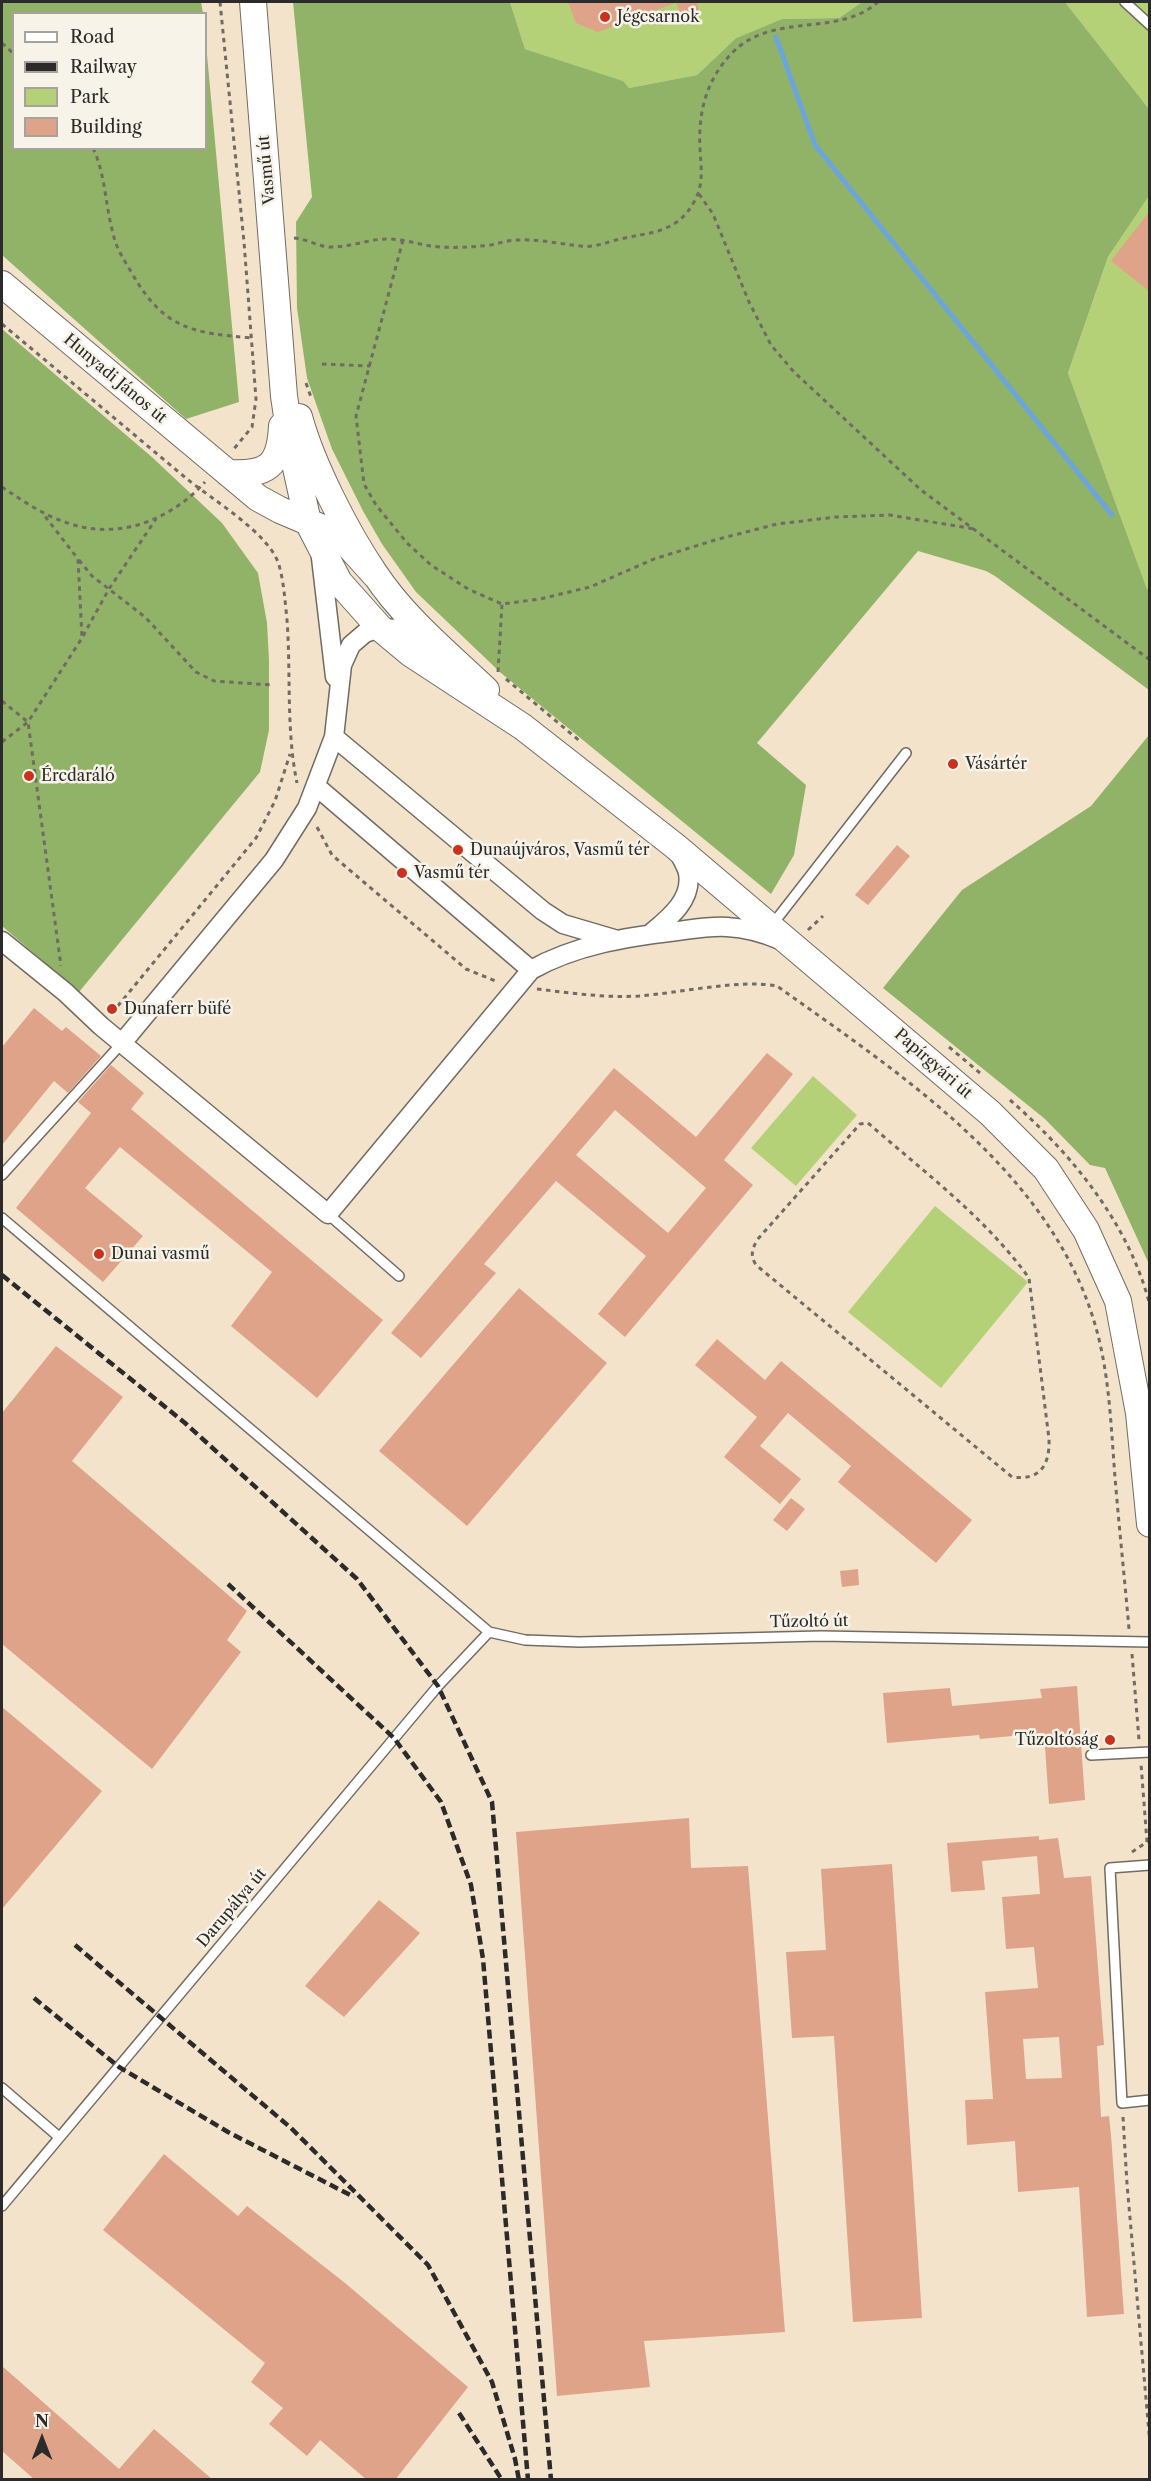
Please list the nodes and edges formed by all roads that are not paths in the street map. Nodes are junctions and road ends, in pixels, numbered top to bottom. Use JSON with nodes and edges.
{"nodes":[{"id":1,"x":253,"y":2,"type":"edge"},
{"id":2,"x":1125,"y":2,"type":"edge"},
{"id":3,"x":1149,"y":25,"type":"edge"},
{"id":4,"x":2,"y":284,"type":"edge"},
{"id":5,"x":281,"y":338,"type":"junction"},
{"id":6,"x":284,"y":396,"type":"junction"},
{"id":7,"x":223,"y":470,"type":"junction"},
{"id":8,"x":308,"y":522,"type":"junction"},
{"id":9,"x":375,"y":575,"type":"junction"},
{"id":10,"x":380,"y":628,"type":"junction"},
{"id":11,"x":459,"y":665,"type":"junction"},
{"id":12,"x":337,"y":697,"type":"junction"},
{"id":13,"x":524,"y":727,"type":"junction"},
{"id":14,"x":334,"y":737,"type":"junction"},
{"id":15,"x":906,"y":753,"type":"dead end"},
{"id":16,"x":316,"y":787,"type":"junction"},
{"id":17,"x":675,"y":846,"type":"junction"},
{"id":18,"x":777,"y":919,"type":"junction"},
{"id":19,"x":650,"y":934,"type":"junction"},
{"id":20,"x":619,"y":940,"type":"junction"},
{"id":21,"x":2,"y":942,"type":"edge"},
{"id":22,"x":798,"y":949,"type":"junction"},
{"id":23,"x":531,"y":970,"type":"junction"},
{"id":24,"x":123,"y":1044,"type":"junction"},
{"id":25,"x":2,"y":1175,"type":"edge"},
{"id":26,"x":328,"y":1214,"type":"junction"},
{"id":27,"x":2,"y":1218,"type":"edge"},
{"id":28,"x":399,"y":1276,"type":"dead end"},
{"id":29,"x":1144,"y":1413,"type":"edge"},
{"id":30,"x":1149,"y":1524,"type":"edge"},
{"id":31,"x":489,"y":1632,"type":"junction"},
{"id":32,"x":1149,"y":1642,"type":"edge"},
{"id":33,"x":1149,"y":1752,"type":"edge"},
{"id":34,"x":1091,"y":1755,"type":"dead end"},
{"id":35,"x":1149,"y":1865,"type":"edge"},
{"id":36,"x":2,"y":2088,"type":"edge"},
{"id":37,"x":1149,"y":2100,"type":"edge"},
{"id":38,"x":59,"y":2137,"type":"junction"},
{"id":39,"x":2,"y":2206,"type":"edge"}],
"edges":[{"from":1,"to":5,"type":"street","name":"Vasmű út"},
{"from":2,"to":3,"type":"lane"},
{"from":4,"to":7,"type":"street","name":"Hunyadi János út"},
{"from":5,"to":6,"type":"street"},
{"from":5,"to":9,"type":"street"},
{"from":6,"to":7,"type":"street"},
{"from":6,"to":8,"type":"street"},
{"from":7,"to":8,"type":"street","name":"Hunyadi János út"},
{"from":8,"to":9,"type":"street"},
{"from":8,"to":10,"type":"street"},
{"from":8,"to":12,"type":"street"},
{"from":9,"to":11,"type":"street"},
{"from":10,"to":11,"type":"street"},
{"from":10,"to":12,"type":"street"},
{"from":10,"to":13,"type":"street"},
{"from":11,"to":13,"type":"street"},
{"from":12,"to":14,"type":"street"},
{"from":13,"to":17,"type":"street","name":"Papírgyári út"},
{"from":14,"to":16,"type":"street"},
{"from":14,"to":20,"type":"street"},
{"from":15,"to":18,"type":"lane"},
{"from":16,"to":23,"type":"street"},
{"from":16,"to":24,"type":"street"},
{"from":17,"to":18,"type":"street","name":"Papírgyári út"},
{"from":17,"to":19,"type":"street"},
{"from":18,"to":22,"type":"street","name":"Papírgyári út"},
{"from":19,"to":20,"type":"street"},
{"from":19,"to":22,"type":"street"},
{"from":20,"to":23,"type":"street"},
{"from":21,"to":24,"type":"street"},
{"from":22,"to":29,"type":"street","name":"Papírgyári út"},
{"from":23,"to":26,"type":"street"},
{"from":24,"to":25,"type":"lane"},
{"from":24,"to":26,"type":"street"},
{"from":26,"to":28,"type":"lane"},
{"from":27,"to":31,"type":"lane"},
{"from":29,"to":30,"type":"street","name":"Papírgyári út"},
{"from":31,"to":32,"type":"lane","name":"Tűzoltó út"},
{"from":31,"to":38,"type":"lane","name":"Darupálya út"},
{"from":33,"to":34,"type":"lane"},
{"from":35,"to":37,"type":"lane"},
{"from":36,"to":38,"type":"lane"},
{"from":38,"to":39,"type":"lane","name":"Darupálya út"}]}
